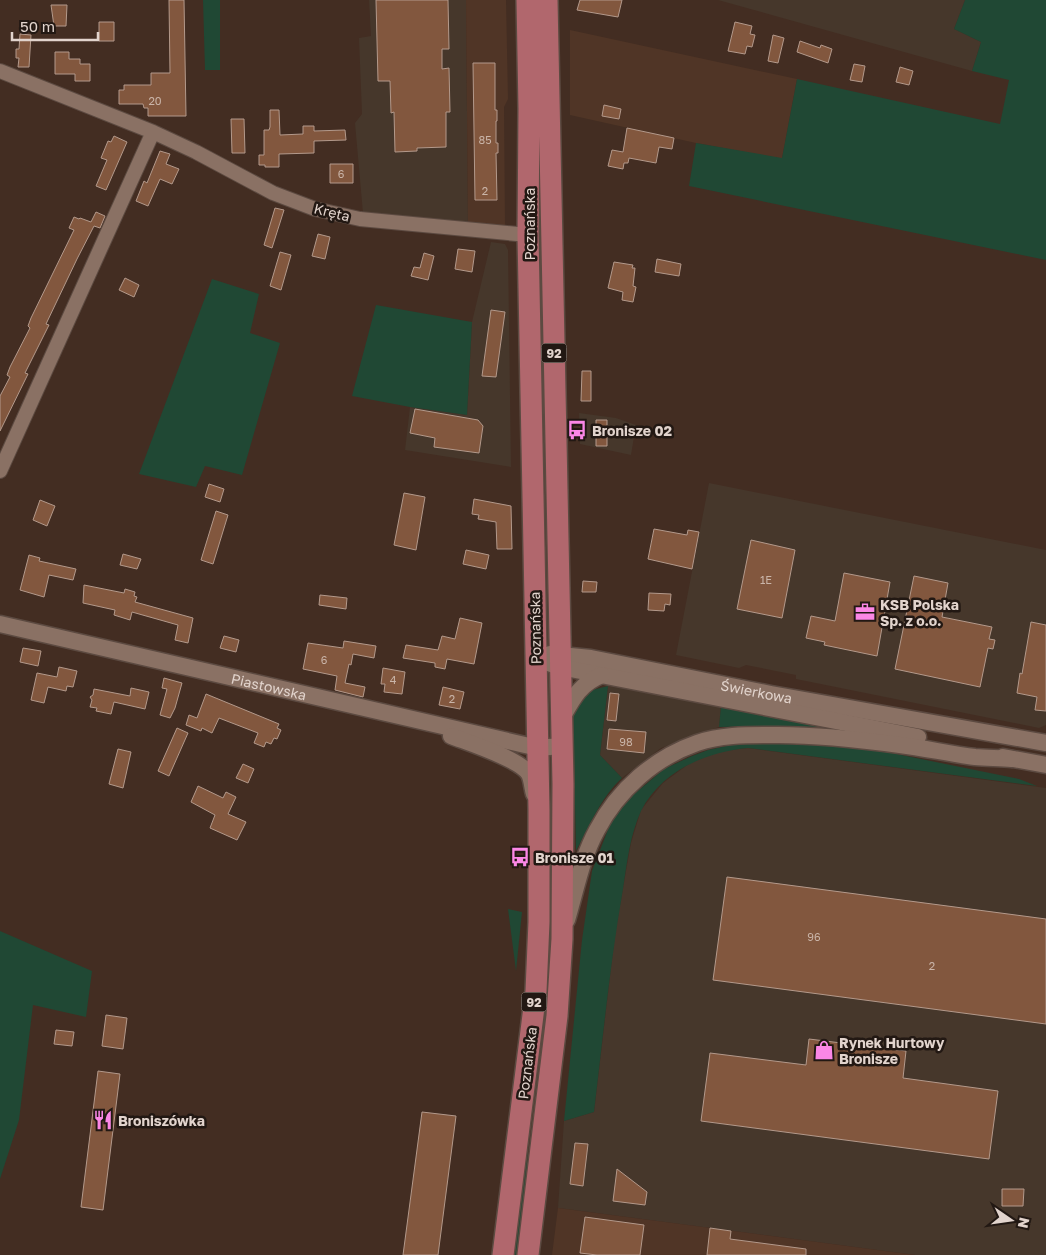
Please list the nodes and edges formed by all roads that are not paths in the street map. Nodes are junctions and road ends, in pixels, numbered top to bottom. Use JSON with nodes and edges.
{"nodes":[{"id":1,"x":527,"y":0,"type":"edge"},
{"id":2,"x":547,"y":0,"type":"edge"},
{"id":3,"x":0,"y":71,"type":"edge"},
{"id":4,"x":153,"y":132,"type":"junction"},
{"id":5,"x":528,"y":235,"type":"junction"},
{"id":6,"x":0,"y":471,"type":"edge"},
{"id":7,"x":0,"y":624,"type":"edge"},
{"id":8,"x":536,"y":659,"type":"junction"},
{"id":9,"x":560,"y":660,"type":"junction"},
{"id":10,"x":602,"y":675,"type":"junction"},
{"id":11,"x":390,"y":714,"type":"junction"},
{"id":12,"x":561,"y":722,"type":"junction"},
{"id":13,"x":1046,"y":743,"type":"edge"},
{"id":14,"x":561,"y":746,"type":"junction"},
{"id":15,"x":538,"y":748,"type":"junction"},
{"id":16,"x":1012,"y":759,"type":"junction"},
{"id":17,"x":1046,"y":765,"type":"edge"},
{"id":18,"x":539,"y":810,"type":"junction"},
{"id":19,"x":562,"y":939,"type":"junction"},
{"id":20,"x":503,"y":1255,"type":"edge"},
{"id":21,"x":528,"y":1255,"type":"edge"}],
"edges":[{"from":1,"to":5,"type":"main road","name":"Poznańska","number":"92"},
{"from":2,"to":9,"type":"main road","name":"Poznańska","number":"92"},
{"from":3,"to":4,"type":"street","name":"Kręta"},
{"from":4,"to":5,"type":"street","name":"Kręta"},
{"from":4,"to":6,"type":"street"},
{"from":5,"to":8,"type":"main road","name":"Poznańska","number":"92"},
{"from":7,"to":11,"type":"street","name":"Piastowska"},
{"from":8,"to":9,"type":"street","name":"Świerkowa"},
{"from":8,"to":15,"type":"main road","name":"Poznańska","number":"92"},
{"from":9,"to":10,"type":"street","name":"Świerkowa"},
{"from":9,"to":12,"type":"main road","name":"Poznańska","number":"92"},
{"from":9,"to":13,"type":"street","name":"Świerkowa"},
{"from":10,"to":12,"type":"street"},
{"from":10,"to":16,"type":"street","name":"Świerkowa"},
{"from":11,"to":15,"type":"street","name":"Piastowska"},
{"from":11,"to":18,"type":"street"},
{"from":12,"to":14,"type":"main road","name":"Poznańska","number":"92"},
{"from":14,"to":15,"type":"street","name":"Piastowska"},
{"from":14,"to":19,"type":"main road","name":"Poznańska","number":"92"},
{"from":15,"to":18,"type":"main road","name":"Poznańska","number":"92"},
{"from":16,"to":17,"type":"street","name":"Świerkowa"},
{"from":16,"to":19,"type":"street"},
{"from":18,"to":20,"type":"main road","name":"Poznańska","number":"92"},
{"from":19,"to":21,"type":"main road","name":"Poznańska","number":"92"}]}
